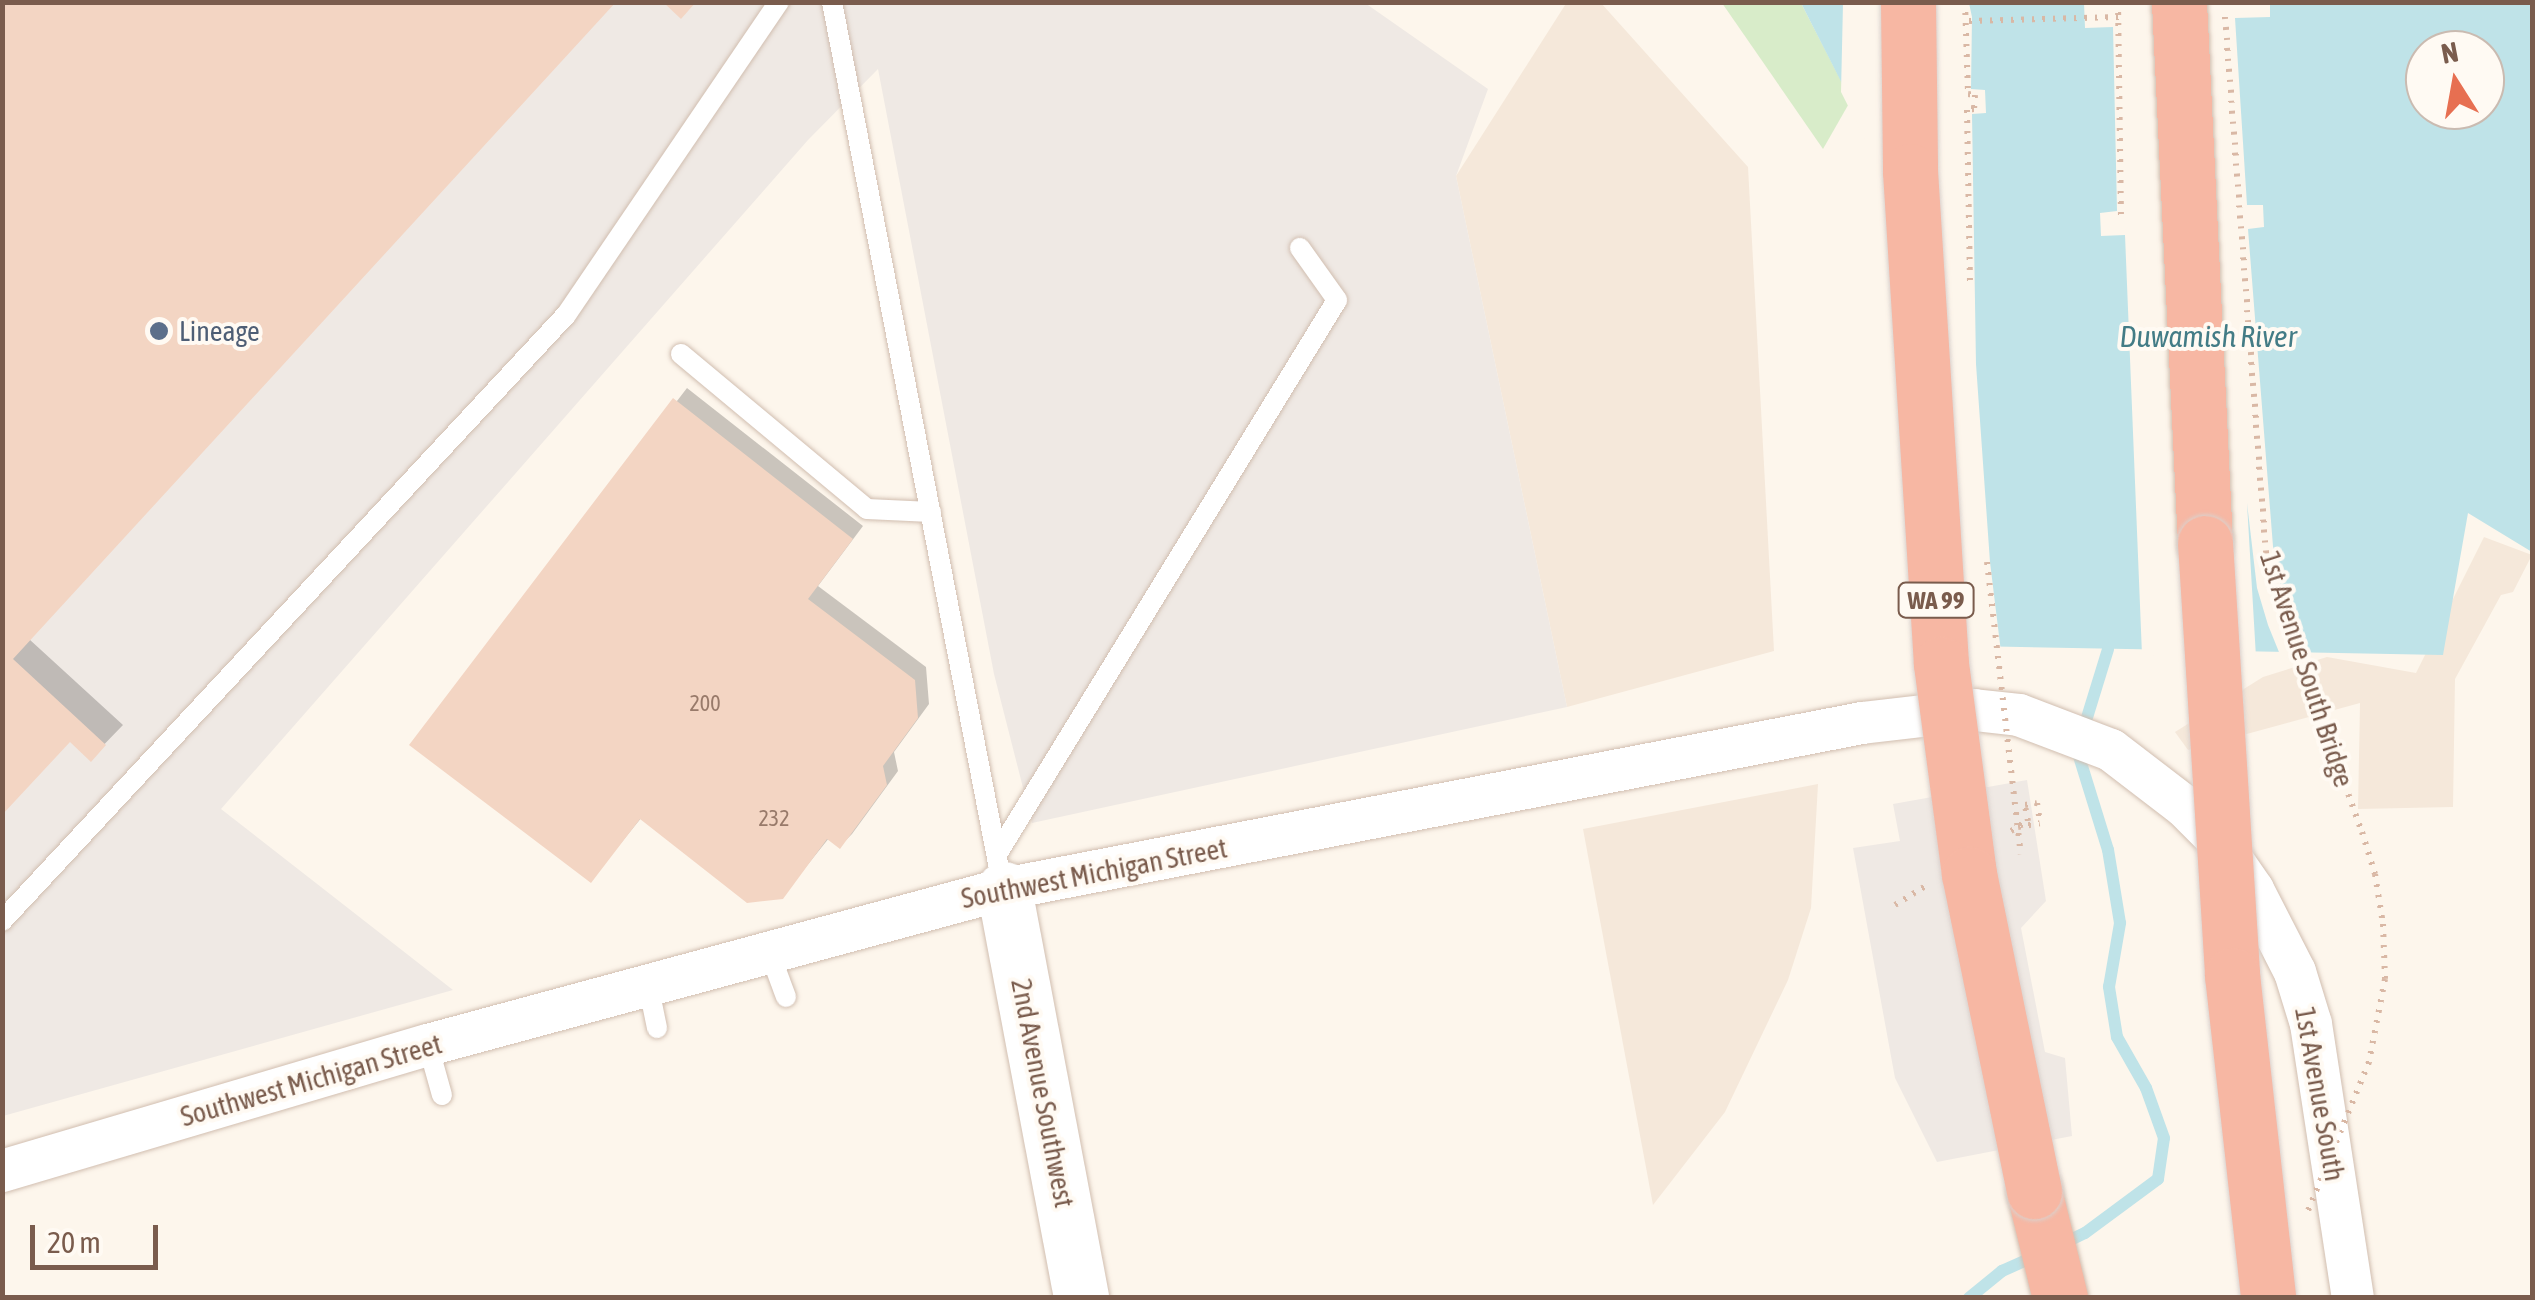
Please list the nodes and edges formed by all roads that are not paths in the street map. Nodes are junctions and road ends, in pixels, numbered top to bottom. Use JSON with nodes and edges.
{"nodes":[{"id":1,"x":779,"y":2,"type":"edge"},
{"id":2,"x":832,"y":2,"type":"edge"},
{"id":3,"x":1908,"y":2,"type":"edge"},
{"id":4,"x":2202,"y":10,"type":"edge"},
{"id":5,"x":1300,"y":248,"type":"dead end"},
{"id":6,"x":681,"y":354,"type":"dead end"},
{"id":7,"x":931,"y":512,"type":"junction"},
{"id":8,"x":2184,"y":806,"type":"joint"},
{"id":9,"x":1001,"y":870,"type":"junction"},
{"id":10,"x":2,"y":920,"type":"edge"},
{"id":11,"x":768,"y":952,"type":"junction"},
{"id":12,"x":648,"y":984,"type":"junction"},
{"id":13,"x":786,"y":996,"type":"dead end"},
{"id":14,"x":658,"y":1028,"type":"dead end"},
{"id":15,"x":428,"y":1045,"type":"junction"},
{"id":16,"x":442,"y":1094,"type":"dead end"},
{"id":17,"x":2,"y":1172,"type":"edge"},
{"id":18,"x":1082,"y":1298,"type":"edge"},
{"id":19,"x":2060,"y":1298,"type":"edge"},
{"id":20,"x":2268,"y":1298,"type":"edge"},
{"id":21,"x":2353,"y":1298,"type":"edge"}],
"edges":[{"from":1,"to":10,"type":"lane"},
{"from":2,"to":7,"type":"lane"},
{"from":3,"to":19,"type":"highway","number":"WA 99","bridge":true},
{"from":4,"to":20,"type":"highway","bridge":true},
{"from":5,"to":9,"type":"lane"},
{"from":6,"to":7,"type":"lane"},
{"from":7,"to":9,"type":"lane"},
{"from":8,"to":9,"type":"street","name":"Southwest Michigan Street","bridge":true},
{"from":8,"to":21,"type":"street","name":"1st Avenue South"},
{"from":9,"to":11,"type":"street","name":"Southwest Michigan Street"},
{"from":9,"to":18,"type":"street","name":"2nd Avenue Southwest"},
{"from":11,"to":12,"type":"street","name":"Southwest Michigan Street"},
{"from":11,"to":13,"type":"lane"},
{"from":12,"to":14,"type":"lane"},
{"from":12,"to":15,"type":"street","name":"Southwest Michigan Street"},
{"from":15,"to":16,"type":"lane"},
{"from":15,"to":17,"type":"street","name":"Southwest Michigan Street"}]}
